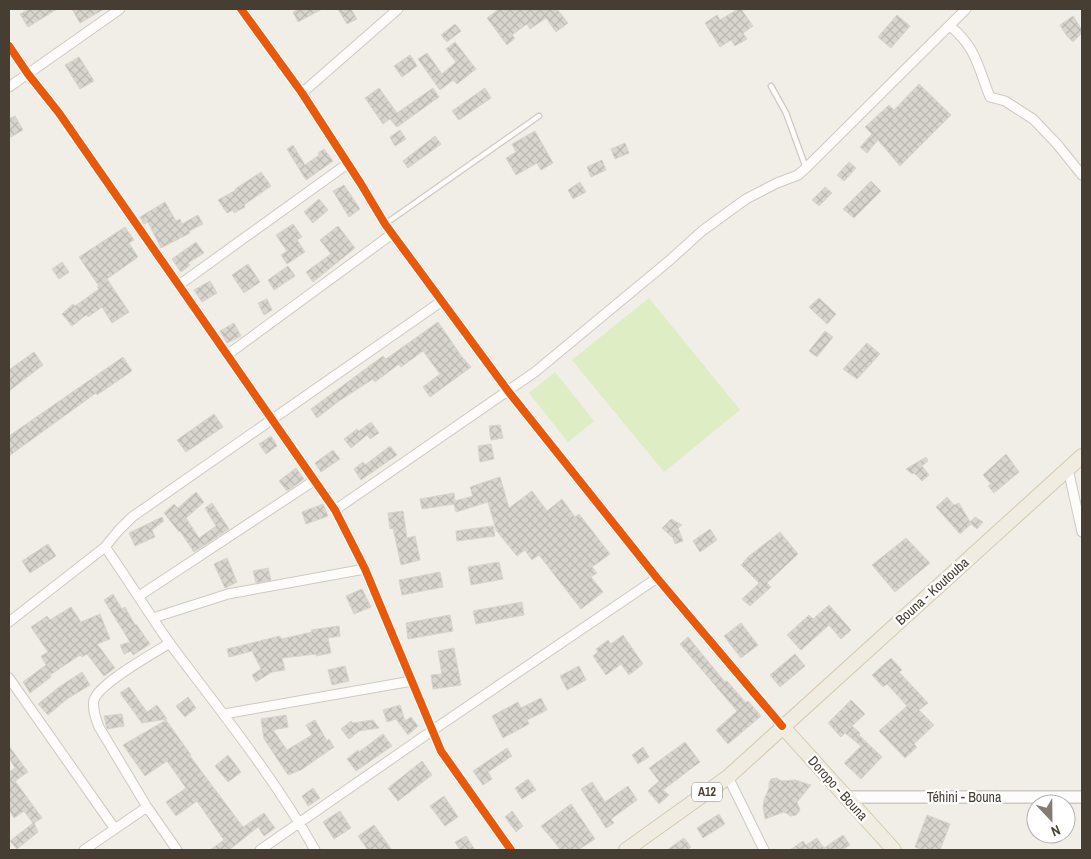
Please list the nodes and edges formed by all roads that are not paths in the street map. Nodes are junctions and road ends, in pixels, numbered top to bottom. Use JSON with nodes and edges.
{"nodes":[{"id":1,"x":120,"y":9,"type":"edge"},
{"id":2,"x":241,"y":9,"type":"edge"},
{"id":3,"x":398,"y":9,"type":"edge"},
{"id":4,"x":966,"y":9,"type":"edge"},
{"id":5,"x":950,"y":26,"type":"junction"},
{"id":6,"x":9,"y":46,"type":"edge"},
{"id":7,"x":28,"y":74,"type":"junction"},
{"id":8,"x":772,"y":86,"type":"dead end"},
{"id":9,"x":9,"y":87,"type":"edge"},
{"id":10,"x":302,"y":93,"type":"junction"},
{"id":11,"x":539,"y":116,"type":"dead end"},
{"id":12,"x":348,"y":164,"type":"junction"},
{"id":13,"x":806,"y":168,"type":"junction"},
{"id":14,"x":1082,"y":175,"type":"edge"},
{"id":15,"x":385,"y":224,"type":"junction"},
{"id":16,"x":392,"y":234,"type":"junction"},
{"id":17,"x":179,"y":285,"type":"junction"},
{"id":18,"x":442,"y":301,"type":"junction"},
{"id":19,"x":227,"y":355,"type":"junction"},
{"id":20,"x":508,"y":391,"type":"junction"},
{"id":21,"x":272,"y":419,"type":"junction"},
{"id":22,"x":1082,"y":456,"type":"edge"},
{"id":23,"x":1068,"y":469,"type":"junction"},
{"id":24,"x":315,"y":480,"type":"junction"},
{"id":25,"x":336,"y":510,"type":"junction"},
{"id":26,"x":1082,"y":532,"type":"edge"},
{"id":27,"x":105,"y":547,"type":"junction"},
{"id":28,"x":365,"y":569,"type":"junction"},
{"id":29,"x":657,"y":578,"type":"junction"},
{"id":30,"x":139,"y":596,"type":"junction"},
{"id":31,"x":153,"y":618,"type":"junction"},
{"id":32,"x":9,"y":622,"type":"edge"},
{"id":33,"x":170,"y":643,"type":"junction"},
{"id":34,"x":9,"y":678,"type":"edge"},
{"id":35,"x":412,"y":681,"type":"junction"},
{"id":36,"x":224,"y":714,"type":"junction"},
{"id":37,"x":782,"y":726,"type":"junction"},
{"id":38,"x":433,"y":730,"type":"junction"},
{"id":39,"x":728,"y":777,"type":"junction"},
{"id":40,"x":845,"y":797,"type":"junction"},
{"id":41,"x":1082,"y":797,"type":"edge"},
{"id":42,"x":147,"y":806,"type":"junction"},
{"id":43,"x":300,"y":823,"type":"junction"},
{"id":44,"x":115,"y":829,"type":"junction"},
{"id":45,"x":84,"y":850,"type":"edge"},
{"id":46,"x":177,"y":850,"type":"edge"},
{"id":47,"x":260,"y":850,"type":"edge"},
{"id":48,"x":315,"y":850,"type":"edge"},
{"id":49,"x":511,"y":850,"type":"edge"},
{"id":50,"x":626,"y":850,"type":"edge"},
{"id":51,"x":764,"y":850,"type":"edge"},
{"id":52,"x":894,"y":850,"type":"edge"}],
"edges":[{"from":1,"to":7,"type":"street"},
{"from":2,"to":10,"type":"street"},
{"from":3,"to":10,"type":"street"},
{"from":4,"to":5,"type":"street"},
{"from":5,"to":13,"type":"street"},
{"from":5,"to":14,"type":"street"},
{"from":6,"to":7,"type":"street"},
{"from":7,"to":9,"type":"street"},
{"from":7,"to":17,"type":"street"},
{"from":8,"to":13,"type":"lane"},
{"from":10,"to":12,"type":"street"},
{"from":11,"to":15,"type":"lane"},
{"from":12,"to":15,"type":"street"},
{"from":12,"to":17,"type":"street"},
{"from":13,"to":20,"type":"street"},
{"from":15,"to":16,"type":"street"},
{"from":16,"to":18,"type":"street"},
{"from":16,"to":19,"type":"street"},
{"from":17,"to":19,"type":"street"},
{"from":18,"to":20,"type":"street"},
{"from":18,"to":21,"type":"street"},
{"from":19,"to":21,"type":"street"},
{"from":20,"to":25,"type":"street"},
{"from":20,"to":29,"type":"street"},
{"from":21,"to":24,"type":"street"},
{"from":21,"to":27,"type":"street"},
{"from":22,"to":23,"type":"main road","name":"Bouna - Koutouba"},
{"from":23,"to":26,"type":"street"},
{"from":23,"to":37,"type":"main road","name":"Bouna - Koutouba"},
{"from":24,"to":25,"type":"street"},
{"from":24,"to":30,"type":"street"},
{"from":25,"to":28,"type":"street"},
{"from":27,"to":30,"type":"street"},
{"from":27,"to":32,"type":"street"},
{"from":28,"to":31,"type":"street"},
{"from":28,"to":35,"type":"street"},
{"from":29,"to":37,"type":"street"},
{"from":29,"to":38,"type":"street"},
{"from":30,"to":31,"type":"street"},
{"from":31,"to":33,"type":"street"},
{"from":33,"to":36,"type":"street"},
{"from":33,"to":42,"type":"street"},
{"from":34,"to":44,"type":"street"},
{"from":35,"to":36,"type":"street"},
{"from":35,"to":38,"type":"street"},
{"from":36,"to":43,"type":"street"},
{"from":37,"to":39,"type":"main road","number":"A12"},
{"from":37,"to":40,"type":"main road","name":"Doropo - Bouna"},
{"from":38,"to":43,"type":"street"},
{"from":38,"to":49,"type":"street"},
{"from":39,"to":50,"type":"main road","number":"A12"},
{"from":39,"to":51,"type":"street"},
{"from":40,"to":41,"type":"street","name":"Téhini - Bouna"},
{"from":40,"to":52,"type":"main road","name":"Doropo - Bouna"},
{"from":42,"to":44,"type":"street"},
{"from":42,"to":46,"type":"street"},
{"from":43,"to":47,"type":"street"},
{"from":43,"to":48,"type":"street"},
{"from":44,"to":45,"type":"street"}]}
